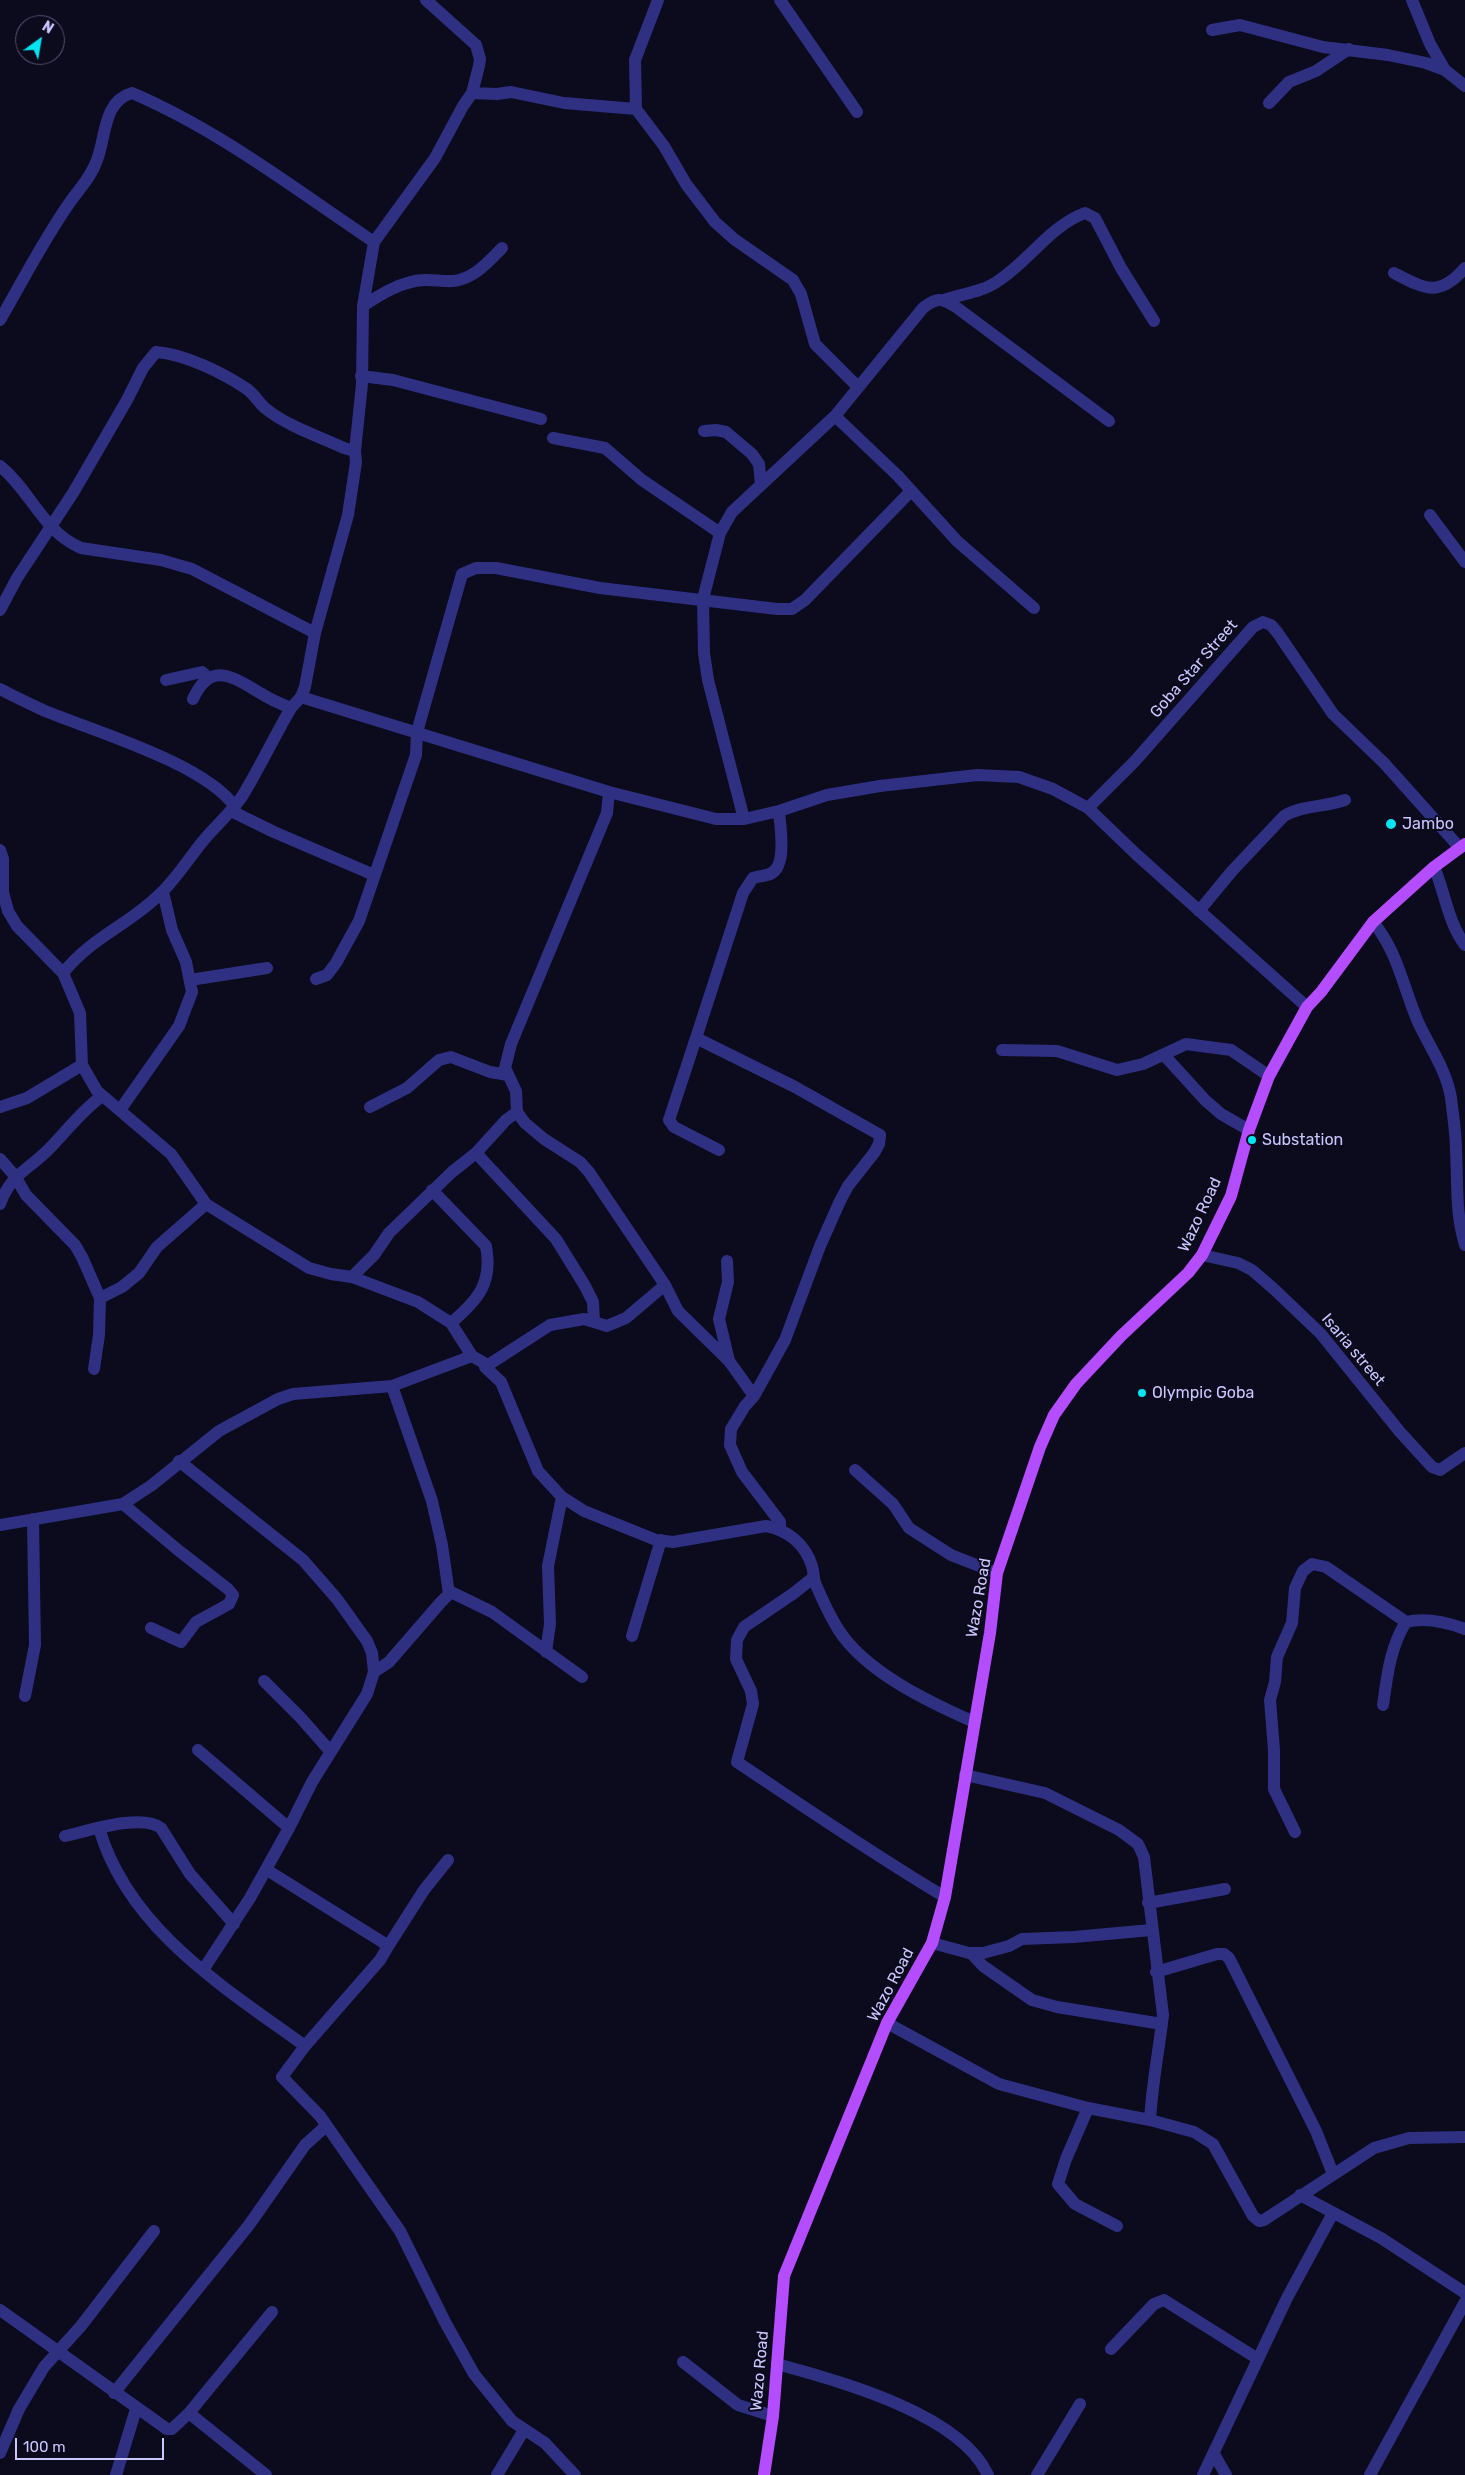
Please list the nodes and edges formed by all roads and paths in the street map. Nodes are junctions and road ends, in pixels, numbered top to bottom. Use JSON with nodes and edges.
{"nodes":[{"id":1,"x":426,"y":0,"type":"edge"},
{"id":2,"x":658,"y":0,"type":"edge"},
{"id":3,"x":780,"y":0,"type":"edge"},
{"id":4,"x":1412,"y":0,"type":"edge"},
{"id":5,"x":1212,"y":30,"type":"dead end"},
{"id":6,"x":1349,"y":49,"type":"junction"},
{"id":7,"x":1445,"y":70,"type":"junction"},
{"id":8,"x":1465,"y":86,"type":"edge"},
{"id":9,"x":472,"y":92,"type":"junction"},
{"id":10,"x":1269,"y":103,"type":"dead end"},
{"id":11,"x":636,"y":109,"type":"junction"},
{"id":12,"x":857,"y":112,"type":"dead end"},
{"id":13,"x":374,"y":242,"type":"junction"},
{"id":14,"x":502,"y":248,"type":"dead end"},
{"id":15,"x":1465,"y":268,"type":"edge"},
{"id":16,"x":1394,"y":274,"type":"dead end"},
{"id":17,"x":944,"y":300,"type":"junction"},
{"id":18,"x":364,"y":306,"type":"junction"},
{"id":19,"x":0,"y":320,"type":"edge"},
{"id":20,"x":1154,"y":321,"type":"dead end"},
{"id":21,"x":361,"y":376,"type":"junction"},
{"id":22,"x":858,"y":387,"type":"junction"},
{"id":23,"x":834,"y":416,"type":"junction"},
{"id":24,"x":541,"y":419,"type":"dead end"},
{"id":25,"x":1109,"y":421,"type":"dead end"},
{"id":26,"x":704,"y":431,"type":"dead end"},
{"id":27,"x":552,"y":438,"type":"dead end"},
{"id":28,"x":355,"y":451,"type":"junction"},
{"id":29,"x":0,"y":466,"type":"edge"},
{"id":30,"x":761,"y":485,"type":"junction"},
{"id":31,"x":911,"y":491,"type":"junction"},
{"id":32,"x":1430,"y":515,"type":"dead end"},
{"id":33,"x":50,"y":528,"type":"junction"},
{"id":34,"x":720,"y":533,"type":"junction"},
{"id":35,"x":1465,"y":562,"type":"edge"},
{"id":36,"x":703,"y":599,"type":"junction"},
{"id":37,"x":1034,"y":608,"type":"dead end"},
{"id":38,"x":0,"y":610,"type":"edge"},
{"id":39,"x":315,"y":633,"type":"junction"},
{"id":40,"x":209,"y":678,"type":"junction"},
{"id":41,"x":166,"y":680,"type":"dead end"},
{"id":42,"x":0,"y":689,"type":"edge"},
{"id":43,"x":301,"y":697,"type":"junction"},
{"id":44,"x":193,"y":700,"type":"dead end"},
{"id":45,"x":291,"y":708,"type":"junction"},
{"id":46,"x":417,"y":732,"type":"junction"},
{"id":47,"x":609,"y":792,"type":"junction"},
{"id":48,"x":1345,"y":800,"type":"dead end"},
{"id":49,"x":1088,"y":808,"type":"junction"},
{"id":50,"x":233,"y":809,"type":"junction"},
{"id":51,"x":779,"y":811,"type":"junction"},
{"id":52,"x":744,"y":819,"type":"junction"},
{"id":53,"x":1462,"y":846,"type":"edge"},
{"id":54,"x":0,"y":850,"type":"edge"},
{"id":55,"x":1434,"y":867,"type":"junction"},
{"id":56,"x":374,"y":875,"type":"junction"},
{"id":57,"x":163,"y":892,"type":"junction"},
{"id":58,"x":1199,"y":911,"type":"junction"},
{"id":59,"x":1373,"y":922,"type":"junction"},
{"id":60,"x":1465,"y":945,"type":"edge"},
{"id":61,"x":267,"y":968,"type":"dead end"},
{"id":62,"x":63,"y":972,"type":"junction"},
{"id":63,"x":316,"y":979,"type":"dead end"},
{"id":64,"x":190,"y":980,"type":"junction"},
{"id":65,"x":1307,"y":1006,"type":"junction"},
{"id":66,"x":696,"y":1038,"type":"junction"},
{"id":67,"x":1002,"y":1050,"type":"dead end"},
{"id":68,"x":1164,"y":1055,"type":"junction"},
{"id":69,"x":82,"y":1065,"type":"junction"},
{"id":70,"x":508,"y":1075,"type":"junction"},
{"id":71,"x":1269,"y":1076,"type":"junction"},
{"id":72,"x":102,"y":1096,"type":"junction"},
{"id":73,"x":370,"y":1106,"type":"dead end"},
{"id":74,"x":0,"y":1107,"type":"edge"},
{"id":75,"x":120,"y":1110,"type":"junction"},
{"id":76,"x":517,"y":1112,"type":"junction"},
{"id":77,"x":1249,"y":1130,"type":"junction"},
{"id":78,"x":719,"y":1150,"type":"dead end"},
{"id":79,"x":1461,"y":1151,"type":"edge"},
{"id":80,"x":476,"y":1153,"type":"junction"},
{"id":81,"x":0,"y":1159,"type":"edge"},
{"id":82,"x":15,"y":1176,"type":"junction"},
{"id":83,"x":432,"y":1190,"type":"junction"},
{"id":84,"x":0,"y":1204,"type":"edge"},
{"id":85,"x":206,"y":1204,"type":"junction"},
{"id":86,"x":1465,"y":1244,"type":"edge"},
{"id":87,"x":1202,"y":1255,"type":"junction"},
{"id":88,"x":727,"y":1261,"type":"dead end"},
{"id":89,"x":352,"y":1277,"type":"junction"},
{"id":90,"x":664,"y":1285,"type":"junction"},
{"id":91,"x":100,"y":1298,"type":"junction"},
{"id":92,"x":451,"y":1322,"type":"junction"},
{"id":93,"x":594,"y":1322,"type":"junction"},
{"id":94,"x":472,"y":1356,"type":"junction"},
{"id":95,"x":729,"y":1361,"type":"junction"},
{"id":96,"x":485,"y":1367,"type":"junction"},
{"id":97,"x":94,"y":1369,"type":"dead end"},
{"id":98,"x":392,"y":1386,"type":"junction"},
{"id":99,"x":754,"y":1396,"type":"junction"},
{"id":100,"x":1465,"y":1453,"type":"edge"},
{"id":101,"x":179,"y":1461,"type":"junction"},
{"id":102,"x":855,"y":1470,"type":"dead end"},
{"id":103,"x":562,"y":1497,"type":"junction"},
{"id":104,"x":123,"y":1504,"type":"junction"},
{"id":105,"x":33,"y":1519,"type":"junction"},
{"id":106,"x":0,"y":1525,"type":"edge"},
{"id":107,"x":780,"y":1529,"type":"junction"},
{"id":108,"x":661,"y":1540,"type":"junction"},
{"id":109,"x":997,"y":1573,"type":"junction"},
{"id":110,"x":814,"y":1577,"type":"junction"},
{"id":111,"x":449,"y":1594,"type":"junction"},
{"id":112,"x":1406,"y":1622,"type":"junction"},
{"id":113,"x":151,"y":1628,"type":"dead end"},
{"id":114,"x":1465,"y":1629,"type":"edge"},
{"id":115,"x":632,"y":1636,"type":"dead end"},
{"id":116,"x":546,"y":1652,"type":"junction"},
{"id":117,"x":374,"y":1672,"type":"junction"},
{"id":118,"x":582,"y":1677,"type":"dead end"},
{"id":119,"x":264,"y":1681,"type":"dead end"},
{"id":120,"x":25,"y":1696,"type":"dead end"},
{"id":121,"x":1383,"y":1705,"type":"dead end"},
{"id":122,"x":974,"y":1722,"type":"junction"},
{"id":123,"x":198,"y":1750,"type":"dead end"},
{"id":124,"x":330,"y":1751,"type":"junction"},
{"id":125,"x":965,"y":1775,"type":"junction"},
{"id":126,"x":99,"y":1828,"type":"junction"},
{"id":127,"x":289,"y":1828,"type":"junction"},
{"id":128,"x":1295,"y":1832,"type":"dead end"},
{"id":129,"x":65,"y":1836,"type":"dead end"},
{"id":130,"x":448,"y":1860,"type":"dead end"},
{"id":131,"x":267,"y":1870,"type":"junction"},
{"id":132,"x":1225,"y":1889,"type":"dead end"},
{"id":133,"x":945,"y":1897,"type":"junction"},
{"id":134,"x":1148,"y":1902,"type":"junction"},
{"id":135,"x":234,"y":1924,"type":"junction"},
{"id":136,"x":1151,"y":1930,"type":"junction"},
{"id":137,"x":932,"y":1943,"type":"junction"},
{"id":138,"x":387,"y":1948,"type":"junction"},
{"id":139,"x":971,"y":1953,"type":"junction"},
{"id":140,"x":203,"y":1970,"type":"junction"},
{"id":141,"x":1156,"y":1972,"type":"junction"},
{"id":142,"x":887,"y":2023,"type":"junction"},
{"id":143,"x":1162,"y":2024,"type":"junction"},
{"id":144,"x":306,"y":2046,"type":"junction"},
{"id":145,"x":1088,"y":2108,"type":"junction"},
{"id":146,"x":1150,"y":2120,"type":"junction"},
{"id":147,"x":326,"y":2126,"type":"junction"},
{"id":148,"x":1465,"y":2137,"type":"edge"},
{"id":149,"x":1333,"y":2174,"type":"junction"},
{"id":150,"x":1300,"y":2195,"type":"junction"},
{"id":151,"x":1333,"y":2213,"type":"junction"},
{"id":152,"x":1117,"y":2226,"type":"dead end"},
{"id":153,"x":154,"y":2231,"type":"dead end"},
{"id":154,"x":1465,"y":2293,"type":"edge"},
{"id":155,"x":1465,"y":2302,"type":"edge"},
{"id":156,"x":0,"y":2310,"type":"edge"},
{"id":157,"x":272,"y":2312,"type":"dead end"},
{"id":158,"x":1111,"y":2349,"type":"dead end"},
{"id":159,"x":59,"y":2352,"type":"junction"},
{"id":160,"x":1258,"y":2359,"type":"junction"},
{"id":161,"x":683,"y":2362,"type":"dead end"},
{"id":162,"x":777,"y":2364,"type":"junction"},
{"id":163,"x":114,"y":2393,"type":"junction"},
{"id":164,"x":1080,"y":2404,"type":"dead end"},
{"id":165,"x":136,"y":2409,"type":"junction"},
{"id":166,"x":188,"y":2413,"type":"junction"},
{"id":167,"x":773,"y":2416,"type":"junction"},
{"id":168,"x":524,"y":2430,"type":"junction"},
{"id":169,"x":0,"y":2452,"type":"edge"},
{"id":170,"x":1214,"y":2454,"type":"junction"},
{"id":171,"x":116,"y":2475,"type":"edge"},
{"id":172,"x":266,"y":2475,"type":"edge"},
{"id":173,"x":497,"y":2475,"type":"edge"},
{"id":174,"x":575,"y":2475,"type":"edge"},
{"id":175,"x":764,"y":2475,"type":"edge"},
{"id":176,"x":988,"y":2475,"type":"edge"},
{"id":177,"x":1037,"y":2475,"type":"edge"},
{"id":178,"x":1203,"y":2475,"type":"edge"},
{"id":179,"x":1226,"y":2475,"type":"edge"},
{"id":180,"x":1370,"y":2475,"type":"edge"}],
"edges":[{"from":1,"to":9,"type":"street"},
{"from":2,"to":11,"type":"street"},
{"from":3,"to":12,"type":"street"},
{"from":4,"to":7,"type":"street"},
{"from":5,"to":6,"type":"street"},
{"from":6,"to":7,"type":"street"},
{"from":6,"to":10,"type":"street"},
{"from":7,"to":8,"type":"street"},
{"from":9,"to":11,"type":"street"},
{"from":9,"to":13,"type":"street"},
{"from":11,"to":22,"type":"street"},
{"from":13,"to":18,"type":"street"},
{"from":13,"to":19,"type":"street"},
{"from":14,"to":18,"type":"street"},
{"from":15,"to":16,"type":"street"},
{"from":17,"to":20,"type":"street"},
{"from":17,"to":22,"type":"street"},
{"from":17,"to":25,"type":"street"},
{"from":18,"to":21,"type":"street"},
{"from":21,"to":24,"type":"street"},
{"from":21,"to":28,"type":"street"},
{"from":22,"to":23,"type":"street"},
{"from":23,"to":30,"type":"street"},
{"from":23,"to":31,"type":"street"},
{"from":26,"to":30,"type":"street"},
{"from":27,"to":34,"type":"street"},
{"from":28,"to":33,"type":"street"},
{"from":28,"to":39,"type":"street"},
{"from":29,"to":33,"type":"street"},
{"from":30,"to":34,"type":"street"},
{"from":31,"to":36,"type":"street"},
{"from":31,"to":37,"type":"street"},
{"from":32,"to":35,"type":"street"},
{"from":33,"to":38,"type":"street"},
{"from":33,"to":39,"type":"street"},
{"from":34,"to":36,"type":"street"},
{"from":36,"to":46,"type":"street"},
{"from":36,"to":52,"type":"street"},
{"from":39,"to":43,"type":"street"},
{"from":40,"to":41,"type":"street"},
{"from":40,"to":44,"type":"street"},
{"from":40,"to":45,"type":"street"},
{"from":42,"to":50,"type":"street"},
{"from":43,"to":45,"type":"street"},
{"from":43,"to":46,"type":"street"},
{"from":45,"to":50,"type":"street"},
{"from":46,"to":47,"type":"street"},
{"from":46,"to":56,"type":"street"},
{"from":47,"to":52,"type":"street"},
{"from":47,"to":70,"type":"street"},
{"from":48,"to":58,"type":"street"},
{"from":49,"to":51,"type":"street"},
{"from":49,"to":53,"type":"street","name":"Goba Star Street"},
{"from":49,"to":58,"type":"street"},
{"from":50,"to":56,"type":"street"},
{"from":50,"to":57,"type":"street"},
{"from":51,"to":52,"type":"street"},
{"from":51,"to":66,"type":"street"},
{"from":53,"to":55,"type":"main road","name":"Wazo Road"},
{"from":54,"to":62,"type":"street"},
{"from":55,"to":59,"type":"main road","name":"Wazo Road"},
{"from":55,"to":60,"type":"street"},
{"from":56,"to":63,"type":"street"},
{"from":57,"to":62,"type":"street"},
{"from":57,"to":64,"type":"street"},
{"from":58,"to":65,"type":"street"},
{"from":59,"to":65,"type":"main road","name":"Wazo Road"},
{"from":59,"to":79,"type":"street"},
{"from":61,"to":64,"type":"street"},
{"from":62,"to":69,"type":"street"},
{"from":64,"to":75,"type":"street"},
{"from":65,"to":71,"type":"main road","name":"Wazo Road"},
{"from":66,"to":78,"type":"street"},
{"from":66,"to":99,"type":"street"},
{"from":67,"to":68,"type":"street"},
{"from":68,"to":71,"type":"street"},
{"from":68,"to":77,"type":"street"},
{"from":69,"to":72,"type":"street"},
{"from":69,"to":74,"type":"street"},
{"from":70,"to":73,"type":"street"},
{"from":70,"to":76,"type":"street"},
{"from":71,"to":77,"type":"main road","name":"Wazo Road"},
{"from":72,"to":75,"type":"street"},
{"from":72,"to":82,"type":"street"},
{"from":75,"to":85,"type":"street"},
{"from":76,"to":80,"type":"street"},
{"from":76,"to":90,"type":"street"},
{"from":77,"to":87,"type":"main road","name":"Wazo Road"},
{"from":79,"to":86,"type":"street"},
{"from":80,"to":83,"type":"street"},
{"from":80,"to":93,"type":"street"},
{"from":81,"to":82,"type":"street"},
{"from":82,"to":84,"type":"street"},
{"from":82,"to":91,"type":"street"},
{"from":83,"to":89,"type":"street"},
{"from":83,"to":92,"type":"street"},
{"from":85,"to":89,"type":"street"},
{"from":85,"to":91,"type":"street"},
{"from":87,"to":100,"type":"street","name":"Isaria street"},
{"from":87,"to":109,"type":"main road","name":"Wazo Road"},
{"from":88,"to":95,"type":"street"},
{"from":89,"to":92,"type":"street"},
{"from":90,"to":93,"type":"street"},
{"from":90,"to":95,"type":"street"},
{"from":91,"to":97,"type":"street"},
{"from":92,"to":94,"type":"street"},
{"from":93,"to":96,"type":"street"},
{"from":94,"to":96,"type":"street"},
{"from":94,"to":98,"type":"street"},
{"from":95,"to":99,"type":"street"},
{"from":96,"to":103,"type":"street"},
{"from":98,"to":101,"type":"street"},
{"from":98,"to":111,"type":"street"},
{"from":99,"to":107,"type":"street"},
{"from":101,"to":104,"type":"street"},
{"from":101,"to":117,"type":"street"},
{"from":102,"to":109,"type":"street"},
{"from":103,"to":108,"type":"street"},
{"from":103,"to":116,"type":"street"},
{"from":104,"to":105,"type":"street"},
{"from":104,"to":113,"type":"street"},
{"from":105,"to":106,"type":"street"},
{"from":105,"to":120,"type":"street"},
{"from":107,"to":108,"type":"street"},
{"from":107,"to":110,"type":"street"},
{"from":108,"to":115,"type":"street"},
{"from":109,"to":122,"type":"main road","name":"Wazo Road"},
{"from":110,"to":122,"type":"street"},
{"from":110,"to":133,"type":"street"},
{"from":111,"to":116,"type":"street"},
{"from":111,"to":117,"type":"street"},
{"from":112,"to":114,"type":"street"},
{"from":112,"to":121,"type":"street"},
{"from":112,"to":128,"type":"street"},
{"from":116,"to":118,"type":"street"},
{"from":117,"to":124,"type":"street"},
{"from":119,"to":124,"type":"street"},
{"from":122,"to":125,"type":"main road","name":"Wazo Road"},
{"from":123,"to":127,"type":"street"},
{"from":124,"to":127,"type":"street"},
{"from":125,"to":133,"type":"main road","name":"Wazo Road"},
{"from":125,"to":134,"type":"street"},
{"from":126,"to":129,"type":"street"},
{"from":126,"to":135,"type":"street"},
{"from":126,"to":140,"type":"street"},
{"from":127,"to":131,"type":"street"},
{"from":130,"to":138,"type":"street"},
{"from":131,"to":135,"type":"street"},
{"from":131,"to":138,"type":"street"},
{"from":132,"to":134,"type":"street"},
{"from":133,"to":137,"type":"main road","name":"Wazo Road"},
{"from":134,"to":136,"type":"street"},
{"from":135,"to":140,"type":"street"},
{"from":136,"to":139,"type":"street"},
{"from":136,"to":141,"type":"street"},
{"from":137,"to":139,"type":"street"},
{"from":137,"to":142,"type":"main road","name":"Wazo Road"},
{"from":138,"to":144,"type":"street"},
{"from":139,"to":143,"type":"street"},
{"from":140,"to":144,"type":"street"},
{"from":141,"to":143,"type":"street"},
{"from":141,"to":149,"type":"street"},
{"from":142,"to":145,"type":"street"},
{"from":142,"to":162,"type":"main road","name":"Wazo Road"},
{"from":143,"to":146,"type":"street"},
{"from":144,"to":147,"type":"street"},
{"from":145,"to":146,"type":"street"},
{"from":145,"to":152,"type":"street"},
{"from":146,"to":150,"type":"street"},
{"from":147,"to":163,"type":"street"},
{"from":147,"to":168,"type":"street"},
{"from":148,"to":149,"type":"street"},
{"from":149,"to":150,"type":"street"},
{"from":150,"to":151,"type":"street"},
{"from":151,"to":154,"type":"street"},
{"from":151,"to":160,"type":"street"},
{"from":153,"to":159,"type":"street"},
{"from":155,"to":180,"type":"street"},
{"from":156,"to":159,"type":"street"},
{"from":157,"to":166,"type":"street"},
{"from":158,"to":160,"type":"street"},
{"from":159,"to":163,"type":"street"},
{"from":159,"to":169,"type":"street"},
{"from":160,"to":170,"type":"street"},
{"from":161,"to":167,"type":"street"},
{"from":162,"to":167,"type":"main road","name":"Wazo Road"},
{"from":162,"to":176,"type":"street"},
{"from":163,"to":165,"type":"street"},
{"from":164,"to":177,"type":"street"},
{"from":165,"to":166,"type":"street"},
{"from":165,"to":171,"type":"street"},
{"from":166,"to":172,"type":"street"},
{"from":167,"to":175,"type":"main road","name":"Wazo Road"},
{"from":168,"to":173,"type":"street"},
{"from":168,"to":174,"type":"street"},
{"from":170,"to":178,"type":"street"},
{"from":170,"to":179,"type":"street"}]}
